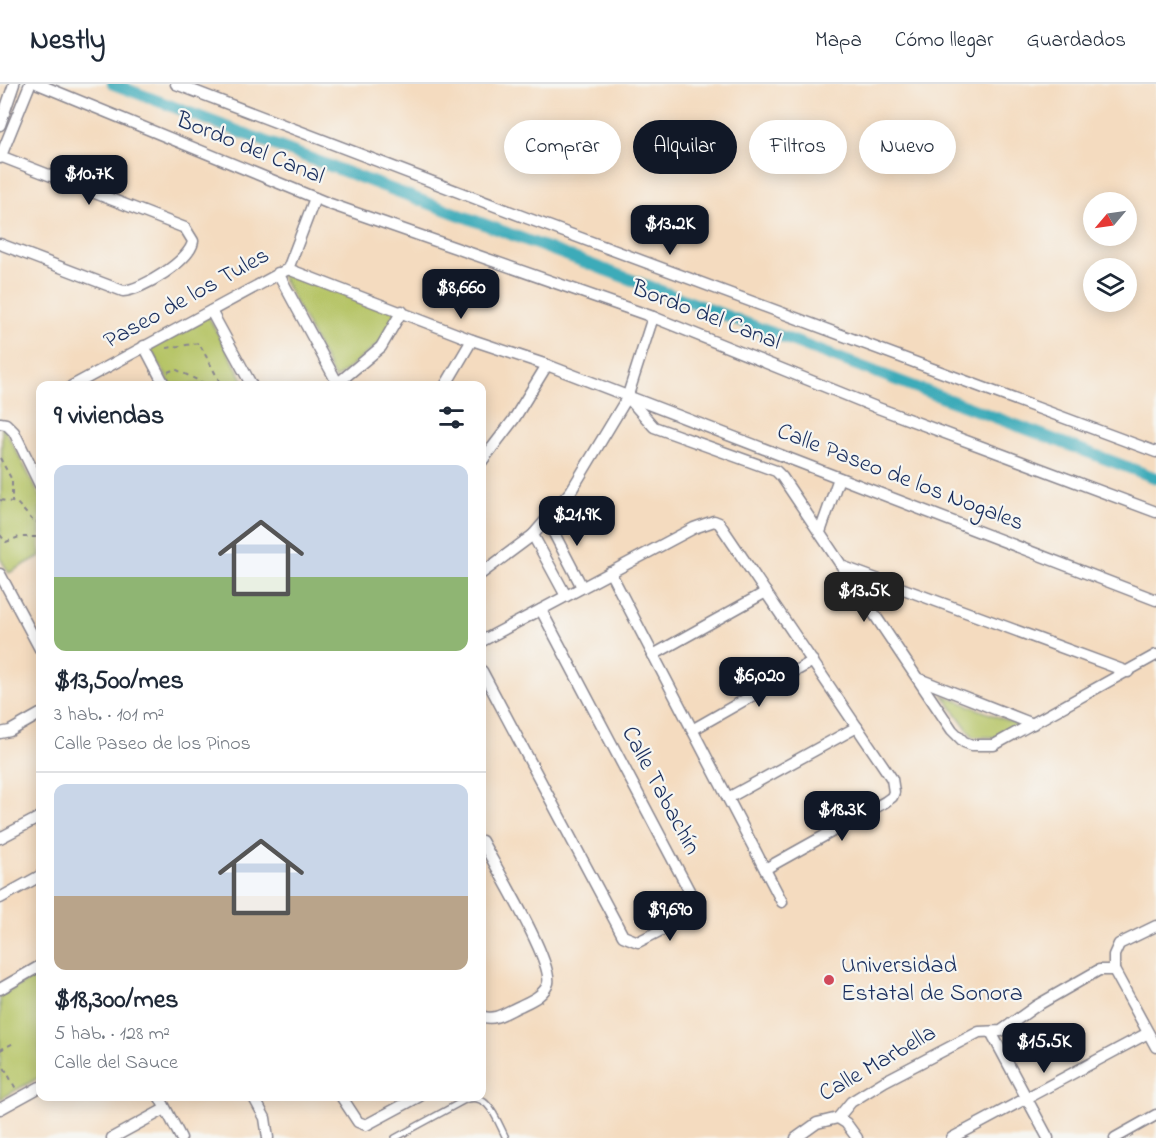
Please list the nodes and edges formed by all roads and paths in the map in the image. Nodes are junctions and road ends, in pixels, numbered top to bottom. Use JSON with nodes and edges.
{"nodes":[{"id":1,"x":14,"y":84,"type":"edge"},
{"id":2,"x":30,"y":84,"type":"edge"},
{"id":3,"x":38,"y":84,"type":"edge"},
{"id":4,"x":176,"y":84,"type":"edge"},
{"id":5,"x":0,"y":124,"type":"edge"},
{"id":6,"x":1,"y":157,"type":"edge"},
{"id":7,"x":315,"y":198,"type":"junction"},
{"id":8,"x":0,"y":244,"type":"edge"},
{"id":9,"x":283,"y":271,"type":"junction"},
{"id":10,"x":211,"y":311,"type":"junction"},
{"id":11,"x":402,"y":311,"type":"junction"},
{"id":12,"x":653,"y":317,"type":"junction"},
{"id":13,"x":472,"y":340,"type":"junction"},
{"id":14,"x":146,"y":351,"type":"junction"},
{"id":15,"x":547,"y":365,"type":"junction"},
{"id":16,"x":82,"y":381,"type":"edge"},
{"id":17,"x":162,"y":381,"type":"edge"},
{"id":18,"x":199,"y":381,"type":"edge"},
{"id":19,"x":219,"y":381,"type":"edge"},
{"id":20,"x":249,"y":381,"type":"edge"},
{"id":21,"x":338,"y":381,"type":"edge"},
{"id":22,"x":342,"y":381,"type":"edge"},
{"id":23,"x":448,"y":381,"type":"edge"},
{"id":24,"x":627,"y":398,"type":"junction"},
{"id":25,"x":0,"y":423,"type":"edge"},
{"id":26,"x":1156,"y":452,"type":"edge"},
{"id":27,"x":782,"y":456,"type":"junction"},
{"id":28,"x":486,"y":457,"type":"edge"},
{"id":29,"x":0,"y":458,"type":"edge"},
{"id":30,"x":776,"y":471,"type":"junction"},
{"id":31,"x":36,"y":477,"type":"edge"},
{"id":32,"x":839,"y":478,"type":"junction"},
{"id":33,"x":0,"y":500,"type":"edge"},
{"id":34,"x":12,"y":502,"type":"junction"},
{"id":35,"x":1156,"y":512,"type":"edge"},
{"id":36,"x":547,"y":520,"type":"junction"},
{"id":37,"x":36,"y":522,"type":"edge"},
{"id":38,"x":820,"y":532,"type":"junction"},
{"id":39,"x":0,"y":535,"type":"edge"},
{"id":40,"x":533,"y":535,"type":"junction"},
{"id":41,"x":36,"y":537,"type":"edge"},
{"id":42,"x":844,"y":567,"type":"junction"},
{"id":43,"x":486,"y":570,"type":"edge"},
{"id":44,"x":610,"y":572,"type":"junction"},
{"id":45,"x":0,"y":574,"type":"edge"},
{"id":46,"x":582,"y":587,"type":"junction"},
{"id":47,"x":766,"y":592,"type":"junction"},
{"id":48,"x":567,"y":596,"type":"junction"},
{"id":49,"x":1153,"y":600,"type":"edge"},
{"id":50,"x":541,"y":610,"type":"junction"},
{"id":51,"x":486,"y":639,"type":"edge"},
{"id":52,"x":36,"y":642,"type":"edge"},
{"id":53,"x":653,"y":655,"type":"junction"},
{"id":54,"x":1155,"y":655,"type":"edge"},
{"id":55,"x":813,"y":661,"type":"junction"},
{"id":56,"x":1128,"y":672,"type":"junction"},
{"id":57,"x":486,"y":679,"type":"edge"},
{"id":58,"x":919,"y":679,"type":"junction"},
{"id":59,"x":36,"y":716,"type":"edge"},
{"id":60,"x":1033,"y":724,"type":"junction"},
{"id":61,"x":857,"y":727,"type":"junction"},
{"id":62,"x":692,"y":730,"type":"junction"},
{"id":63,"x":0,"y":733,"type":"edge"},
{"id":64,"x":728,"y":798,"type":"junction"},
{"id":65,"x":36,"y":819,"type":"edge"},
{"id":66,"x":0,"y":838,"type":"edge"},
{"id":67,"x":486,"y":848,"type":"edge"},
{"id":68,"x":765,"y":869,"type":"junction"},
{"id":69,"x":36,"y":878,"type":"edge"},
{"id":70,"x":0,"y":898,"type":"edge"},
{"id":71,"x":782,"y":902,"type":"dead end"},
{"id":72,"x":1156,"y":926,"type":"edge"},
{"id":73,"x":36,"y":968,"type":"edge"},
{"id":74,"x":1114,"y":970,"type":"junction"},
{"id":75,"x":0,"y":989,"type":"edge"},
{"id":76,"x":486,"y":1017,"type":"edge"},
{"id":77,"x":991,"y":1032,"type":"junction"},
{"id":78,"x":1148,"y":1033,"type":"junction"},
{"id":79,"x":14,"y":1042,"type":"dead end"},
{"id":80,"x":1156,"y":1047,"type":"edge"},
{"id":81,"x":0,"y":1050,"type":"edge"},
{"id":82,"x":0,"y":1060,"type":"edge"},
{"id":83,"x":36,"y":1089,"type":"edge"},
{"id":84,"x":21,"y":1098,"type":"junction"},
{"id":85,"x":1026,"y":1099,"type":"junction"},
{"id":86,"x":162,"y":1101,"type":"edge"},
{"id":87,"x":256,"y":1101,"type":"edge"},
{"id":88,"x":344,"y":1101,"type":"edge"},
{"id":89,"x":411,"y":1101,"type":"edge"},
{"id":90,"x":463,"y":1101,"type":"edge"},
{"id":91,"x":482,"y":1101,"type":"edge"},
{"id":92,"x":165,"y":1108,"type":"junction"},
{"id":93,"x":0,"y":1109,"type":"edge"},
{"id":94,"x":1156,"y":1115,"type":"edge"},
{"id":95,"x":838,"y":1118,"type":"junction"},
{"id":96,"x":112,"y":1138,"type":"edge"},
{"id":97,"x":181,"y":1138,"type":"edge"},
{"id":98,"x":268,"y":1138,"type":"edge"},
{"id":99,"x":395,"y":1138,"type":"edge"},
{"id":100,"x":506,"y":1138,"type":"edge"},
{"id":101,"x":796,"y":1138,"type":"edge"},
{"id":102,"x":857,"y":1138,"type":"edge"},
{"id":103,"x":952,"y":1138,"type":"edge"},
{"id":104,"x":1048,"y":1138,"type":"edge"},
{"id":105,"x":1115,"y":1138,"type":"edge"}],
"edges":[{"from":1,"to":5,"type":"street"},
{"from":2,"to":6,"type":"street"},
{"from":3,"to":7,"type":"street","name":"Bordo del Canal"},
{"from":4,"to":26,"type":"street","name":"Bordo del Canal"},
{"from":6,"to":8,"type":"street"},
{"from":7,"to":9,"type":"street","name":"Paseo de los Tules"},
{"from":7,"to":12,"type":"street","name":"Bordo del Canal"},
{"from":9,"to":10,"type":"street","name":"Paseo de los Tules"},
{"from":9,"to":11,"type":"street","name":"Calle Paseo de los Nogales"},
{"from":9,"to":21,"type":"street"},
{"from":10,"to":14,"type":"street","name":"Paseo de los Tules"},
{"from":10,"to":20,"type":"street"},
{"from":11,"to":13,"type":"street","name":"Calle Paseo de los Nogales"},
{"from":11,"to":22,"type":"street"},
{"from":12,"to":24,"type":"street"},
{"from":12,"to":35,"type":"street","name":"Bordo del Canal"},
{"from":13,"to":15,"type":"street","name":"Calle Paseo de los Nogales"},
{"from":13,"to":23,"type":"street"},
{"from":14,"to":16,"type":"street","name":"Paseo de los Tules"},
{"from":14,"to":17,"type":"street"},
{"from":14,"to":19,"type":"path"},
{"from":15,"to":24,"type":"street","name":"Calle Paseo de los Nogales"},
{"from":15,"to":28,"type":"street"},
{"from":17,"to":18,"type":"path"},
{"from":24,"to":27,"type":"street","name":"Calle Paseo de los Nogales"},
{"from":24,"to":30,"type":"street","name":"Calle Paseo de los Nogales"},
{"from":24,"to":36,"type":"street"},
{"from":25,"to":31,"type":"street"},
{"from":27,"to":30,"type":"street"},
{"from":27,"to":32,"type":"street","name":"Calle Paseo de los Nogales"},
{"from":29,"to":34,"type":"path"},
{"from":30,"to":38,"type":"street"},
{"from":32,"to":38,"type":"street"},
{"from":32,"to":49,"type":"street","name":"Calle Paseo de los Nogales"},
{"from":33,"to":34,"type":"path"},
{"from":34,"to":37,"type":"path"},
{"from":36,"to":40,"type":"street"},
{"from":36,"to":46,"type":"street"},
{"from":38,"to":42,"type":"street"},
{"from":39,"to":41,"type":"path"},
{"from":40,"to":43,"type":"street"},
{"from":40,"to":48,"type":"street"},
{"from":42,"to":56,"type":"street"},
{"from":42,"to":58,"type":"street"},
{"from":44,"to":46,"type":"street"},
{"from":44,"to":47,"type":"street"},
{"from":44,"to":53,"type":"street"},
{"from":45,"to":52,"type":"street"},
{"from":46,"to":48,"type":"street"},
{"from":47,"to":53,"type":"street"},
{"from":47,"to":55,"type":"street"},
{"from":48,"to":50,"type":"street"},
{"from":50,"to":51,"type":"street"},
{"from":50,"to":57,"type":"street","name":"Calle Tabachín"},
{"from":53,"to":62,"type":"street"},
{"from":54,"to":56,"type":"street"},
{"from":55,"to":61,"type":"street"},
{"from":55,"to":62,"type":"street"},
{"from":56,"to":60,"type":"street"},
{"from":58,"to":60,"type":"street"},
{"from":58,"to":60,"type":"street"},
{"from":59,"to":63,"type":"street"},
{"from":61,"to":64,"type":"street"},
{"from":61,"to":68,"type":"street"},
{"from":62,"to":64,"type":"street"},
{"from":64,"to":68,"type":"street"},
{"from":65,"to":66,"type":"street"},
{"from":67,"to":76,"type":"street"},
{"from":68,"to":71,"type":"street"},
{"from":69,"to":70,"type":"street"},
{"from":72,"to":74,"type":"street"},
{"from":73,"to":75,"type":"street"},
{"from":74,"to":77,"type":"street","name":"Calle Marbella"},
{"from":74,"to":78,"type":"street"},
{"from":77,"to":85,"type":"street"},
{"from":77,"to":95,"type":"street","name":"Calle Marbella"},
{"from":78,"to":80,"type":"street"},
{"from":78,"to":85,"type":"street"},
{"from":79,"to":81,"type":"path"},
{"from":82,"to":84,"type":"path"},
{"from":83,"to":84,"type":"street"},
{"from":84,"to":93,"type":"street"},
{"from":85,"to":103,"type":"street"},
{"from":85,"to":104,"type":"street"},
{"from":86,"to":92,"type":"street"},
{"from":87,"to":98,"type":"street"},
{"from":88,"to":89,"type":"street"},
{"from":90,"to":99,"type":"lane"},
{"from":91,"to":100,"type":"lane"},
{"from":92,"to":96,"type":"street"},
{"from":92,"to":97,"type":"street"},
{"from":94,"to":105,"type":"street"},
{"from":95,"to":101,"type":"street","name":"Calle Marbella"},
{"from":95,"to":102,"type":"street"}]}
